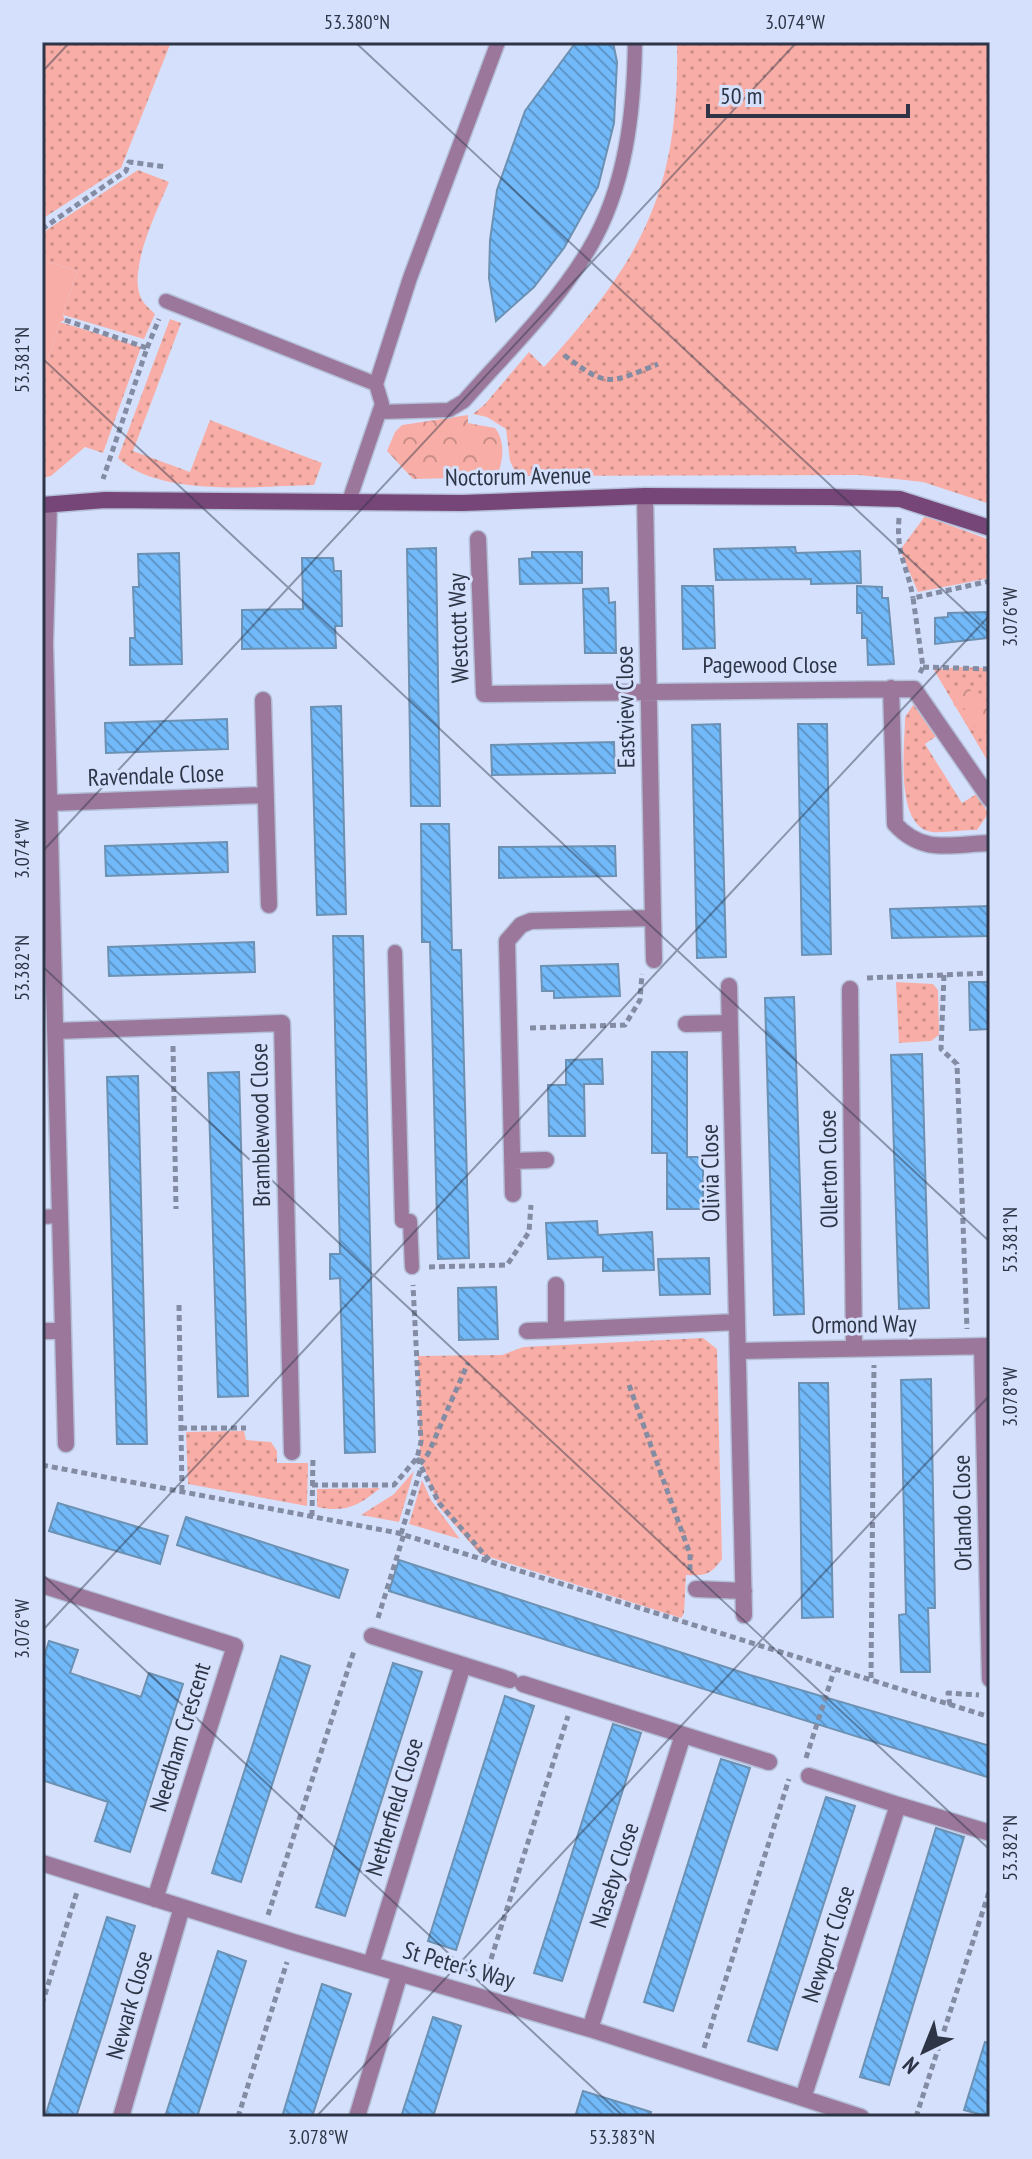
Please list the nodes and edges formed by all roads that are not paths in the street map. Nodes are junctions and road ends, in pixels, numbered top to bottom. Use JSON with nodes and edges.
{"nodes":[{"id":1,"x":498,"y":42,"type":"edge"},
{"id":2,"x":635,"y":42,"type":"edge"},
{"id":3,"x":166,"y":301,"type":"road end"},
{"id":4,"x":376,"y":384,"type":"junction"},
{"id":5,"x":379,"y":412,"type":"junction"},
{"id":6,"x":645,"y":496,"type":"junction"},
{"id":7,"x":349,"y":501,"type":"junction"},
{"id":8,"x":46,"y":505,"type":"edge"},
{"id":9,"x":990,"y":528,"type":"edge"},
{"id":10,"x":478,"y":539,"type":"dead end"},
{"id":11,"x":44,"y":643,"type":"edge"},
{"id":12,"x":891,"y":688,"type":"junction"},
{"id":13,"x":649,"y":689,"type":"junction"},
{"id":14,"x":263,"y":700,"type":"dead end"},
{"id":15,"x":266,"y":795,"type":"junction"},
{"id":16,"x":990,"y":799,"type":"edge"},
{"id":17,"x":49,"y":803,"type":"junction"},
{"id":18,"x":990,"y":843,"type":"edge"},
{"id":19,"x":46,"y":866,"type":"edge"},
{"id":20,"x":269,"y":905,"type":"dead end"},
{"id":21,"x":653,"y":918,"type":"junction"},
{"id":22,"x":395,"y":952,"type":"dead end"},
{"id":23,"x":654,"y":960,"type":"road end"},
{"id":24,"x":729,"y":986,"type":"dead end"},
{"id":25,"x":850,"y":989,"type":"road end"},
{"id":26,"x":730,"y":1023,"type":"junction"},
{"id":27,"x":686,"y":1024,"type":"dead end"},
{"id":28,"x":55,"y":1031,"type":"junction"},
{"id":29,"x":50,"y":1102,"type":"edge"},
{"id":30,"x":546,"y":1160,"type":"dead end"},
{"id":31,"x":512,"y":1161,"type":"junction"},
{"id":32,"x":513,"y":1194,"type":"road end"},
{"id":33,"x":51,"y":1216,"type":"edge"},
{"id":34,"x":412,"y":1267,"type":"road end"},
{"id":35,"x":556,"y":1285,"type":"dead end"},
{"id":36,"x":737,"y":1322,"type":"junction"},
{"id":37,"x":556,"y":1330,"type":"junction"},
{"id":38,"x":42,"y":1331,"type":"edge"},
{"id":39,"x":63,"y":1331,"type":"junction"},
{"id":40,"x":527,"y":1331,"type":"dead end"},
{"id":41,"x":980,"y":1346,"type":"edge"},
{"id":42,"x":854,"y":1348,"type":"junction"},
{"id":43,"x":739,"y":1351,"type":"junction"},
{"id":44,"x":66,"y":1444,"type":"dead end"},
{"id":45,"x":292,"y":1452,"type":"road end"},
{"id":46,"x":693,"y":1582,"type":"road end"},
{"id":47,"x":42,"y":1585,"type":"edge"},
{"id":48,"x":744,"y":1591,"type":"junction"},
{"id":49,"x":744,"y":1615,"type":"dead end"},
{"id":50,"x":372,"y":1636,"type":"road end"},
{"id":51,"x":463,"y":1665,"type":"junction"},
{"id":52,"x":990,"y":1679,"type":"edge"},
{"id":53,"x":683,"y":1735,"type":"junction"},
{"id":54,"x":769,"y":1762,"type":"road end"},
{"id":55,"x":805,"y":1775,"type":"road end"},
{"id":56,"x":898,"y":1805,"type":"junction"},
{"id":57,"x":987,"y":1832,"type":"dead end"},
{"id":58,"x":42,"y":1863,"type":"edge"},
{"id":59,"x":155,"y":1899,"type":"junction"},
{"id":60,"x":182,"y":1907,"type":"junction"},
{"id":61,"x":371,"y":1964,"type":"junction"},
{"id":62,"x":400,"y":1973,"type":"junction"},
{"id":63,"x":590,"y":2029,"type":"junction"},
{"id":64,"x":803,"y":2098,"type":"junction"},
{"id":65,"x":121,"y":2117,"type":"edge"},
{"id":66,"x":357,"y":2117,"type":"edge"},
{"id":67,"x":861,"y":2117,"type":"edge"}],
"edges":[{"from":1,"to":4,"type":"lane"},
{"from":2,"to":5,"type":"lane"},
{"from":3,"to":4,"type":"lane"},
{"from":4,"to":5,"type":"lane"},
{"from":5,"to":7,"type":"lane"},
{"from":6,"to":7,"type":"street","name":"Noctorum Avenue"},
{"from":6,"to":9,"type":"street","name":"Noctorum Avenue"},
{"from":6,"to":13,"type":"street","name":"Eastview Close"},
{"from":7,"to":8,"type":"street","name":"Noctorum Avenue"},
{"from":8,"to":11,"type":"street"},
{"from":10,"to":13,"type":"street","name":"Westcott Way"},
{"from":11,"to":17,"type":"street"},
{"from":12,"to":13,"type":"street","name":"Pagewood Close"},
{"from":12,"to":16,"type":"street","name":"Pagewood Close"},
{"from":12,"to":18,"type":"street"},
{"from":13,"to":21,"type":"street","name":"Eastview Close"},
{"from":14,"to":15,"type":"street"},
{"from":15,"to":17,"type":"street","name":"Ravendale Close"},
{"from":15,"to":20,"type":"street"},
{"from":17,"to":19,"type":"street"},
{"from":19,"to":28,"type":"street"},
{"from":21,"to":23,"type":"street","name":"Eastview Close"},
{"from":21,"to":31,"type":"street"},
{"from":22,"to":34,"type":"lane"},
{"from":24,"to":26,"type":"street","name":"Olivia Close"},
{"from":25,"to":42,"type":"street","name":"Ollerton Close"},
{"from":26,"to":27,"type":"street"},
{"from":26,"to":36,"type":"street","name":"Olivia Close"},
{"from":28,"to":29,"type":"street"},
{"from":28,"to":45,"type":"street","name":"Bramblewood Close"},
{"from":29,"to":33,"type":"street"},
{"from":30,"to":31,"type":"street"},
{"from":31,"to":32,"type":"street"},
{"from":33,"to":39,"type":"street"},
{"from":35,"to":37,"type":"street"},
{"from":36,"to":37,"type":"street"},
{"from":36,"to":43,"type":"street","name":"Olivia Close"},
{"from":37,"to":40,"type":"street"},
{"from":38,"to":39,"type":"street"},
{"from":39,"to":44,"type":"street"},
{"from":41,"to":42,"type":"street","name":"Ormond Way"},
{"from":41,"to":52,"type":"street","name":"Orlando Close"},
{"from":42,"to":43,"type":"street","name":"Ormond Way"},
{"from":43,"to":48,"type":"street","name":"Olivia Close"},
{"from":46,"to":48,"type":"street"},
{"from":47,"to":59,"type":"street","name":"Needham Crescent"},
{"from":48,"to":49,"type":"street","name":"Olivia Close"},
{"from":50,"to":51,"type":"street"},
{"from":51,"to":53,"type":"street"},
{"from":51,"to":61,"type":"street","name":"Netherfield Close"},
{"from":53,"to":54,"type":"street"},
{"from":53,"to":63,"type":"street","name":"Naseby Close"},
{"from":55,"to":56,"type":"street"},
{"from":56,"to":57,"type":"street"},
{"from":56,"to":64,"type":"street","name":"Newport Close"},
{"from":58,"to":59,"type":"street","name":"St Peter's Way"},
{"from":59,"to":60,"type":"street","name":"St Peter's Way"},
{"from":60,"to":61,"type":"street","name":"St Peter's Way"},
{"from":60,"to":65,"type":"street","name":"Newark Close"},
{"from":61,"to":62,"type":"street","name":"St Peter's Way"},
{"from":62,"to":63,"type":"street","name":"St Peter's Way"},
{"from":62,"to":66,"type":"street"},
{"from":63,"to":64,"type":"street","name":"St Peter's Way"},
{"from":64,"to":67,"type":"street","name":"St Peter's Way"}]}
